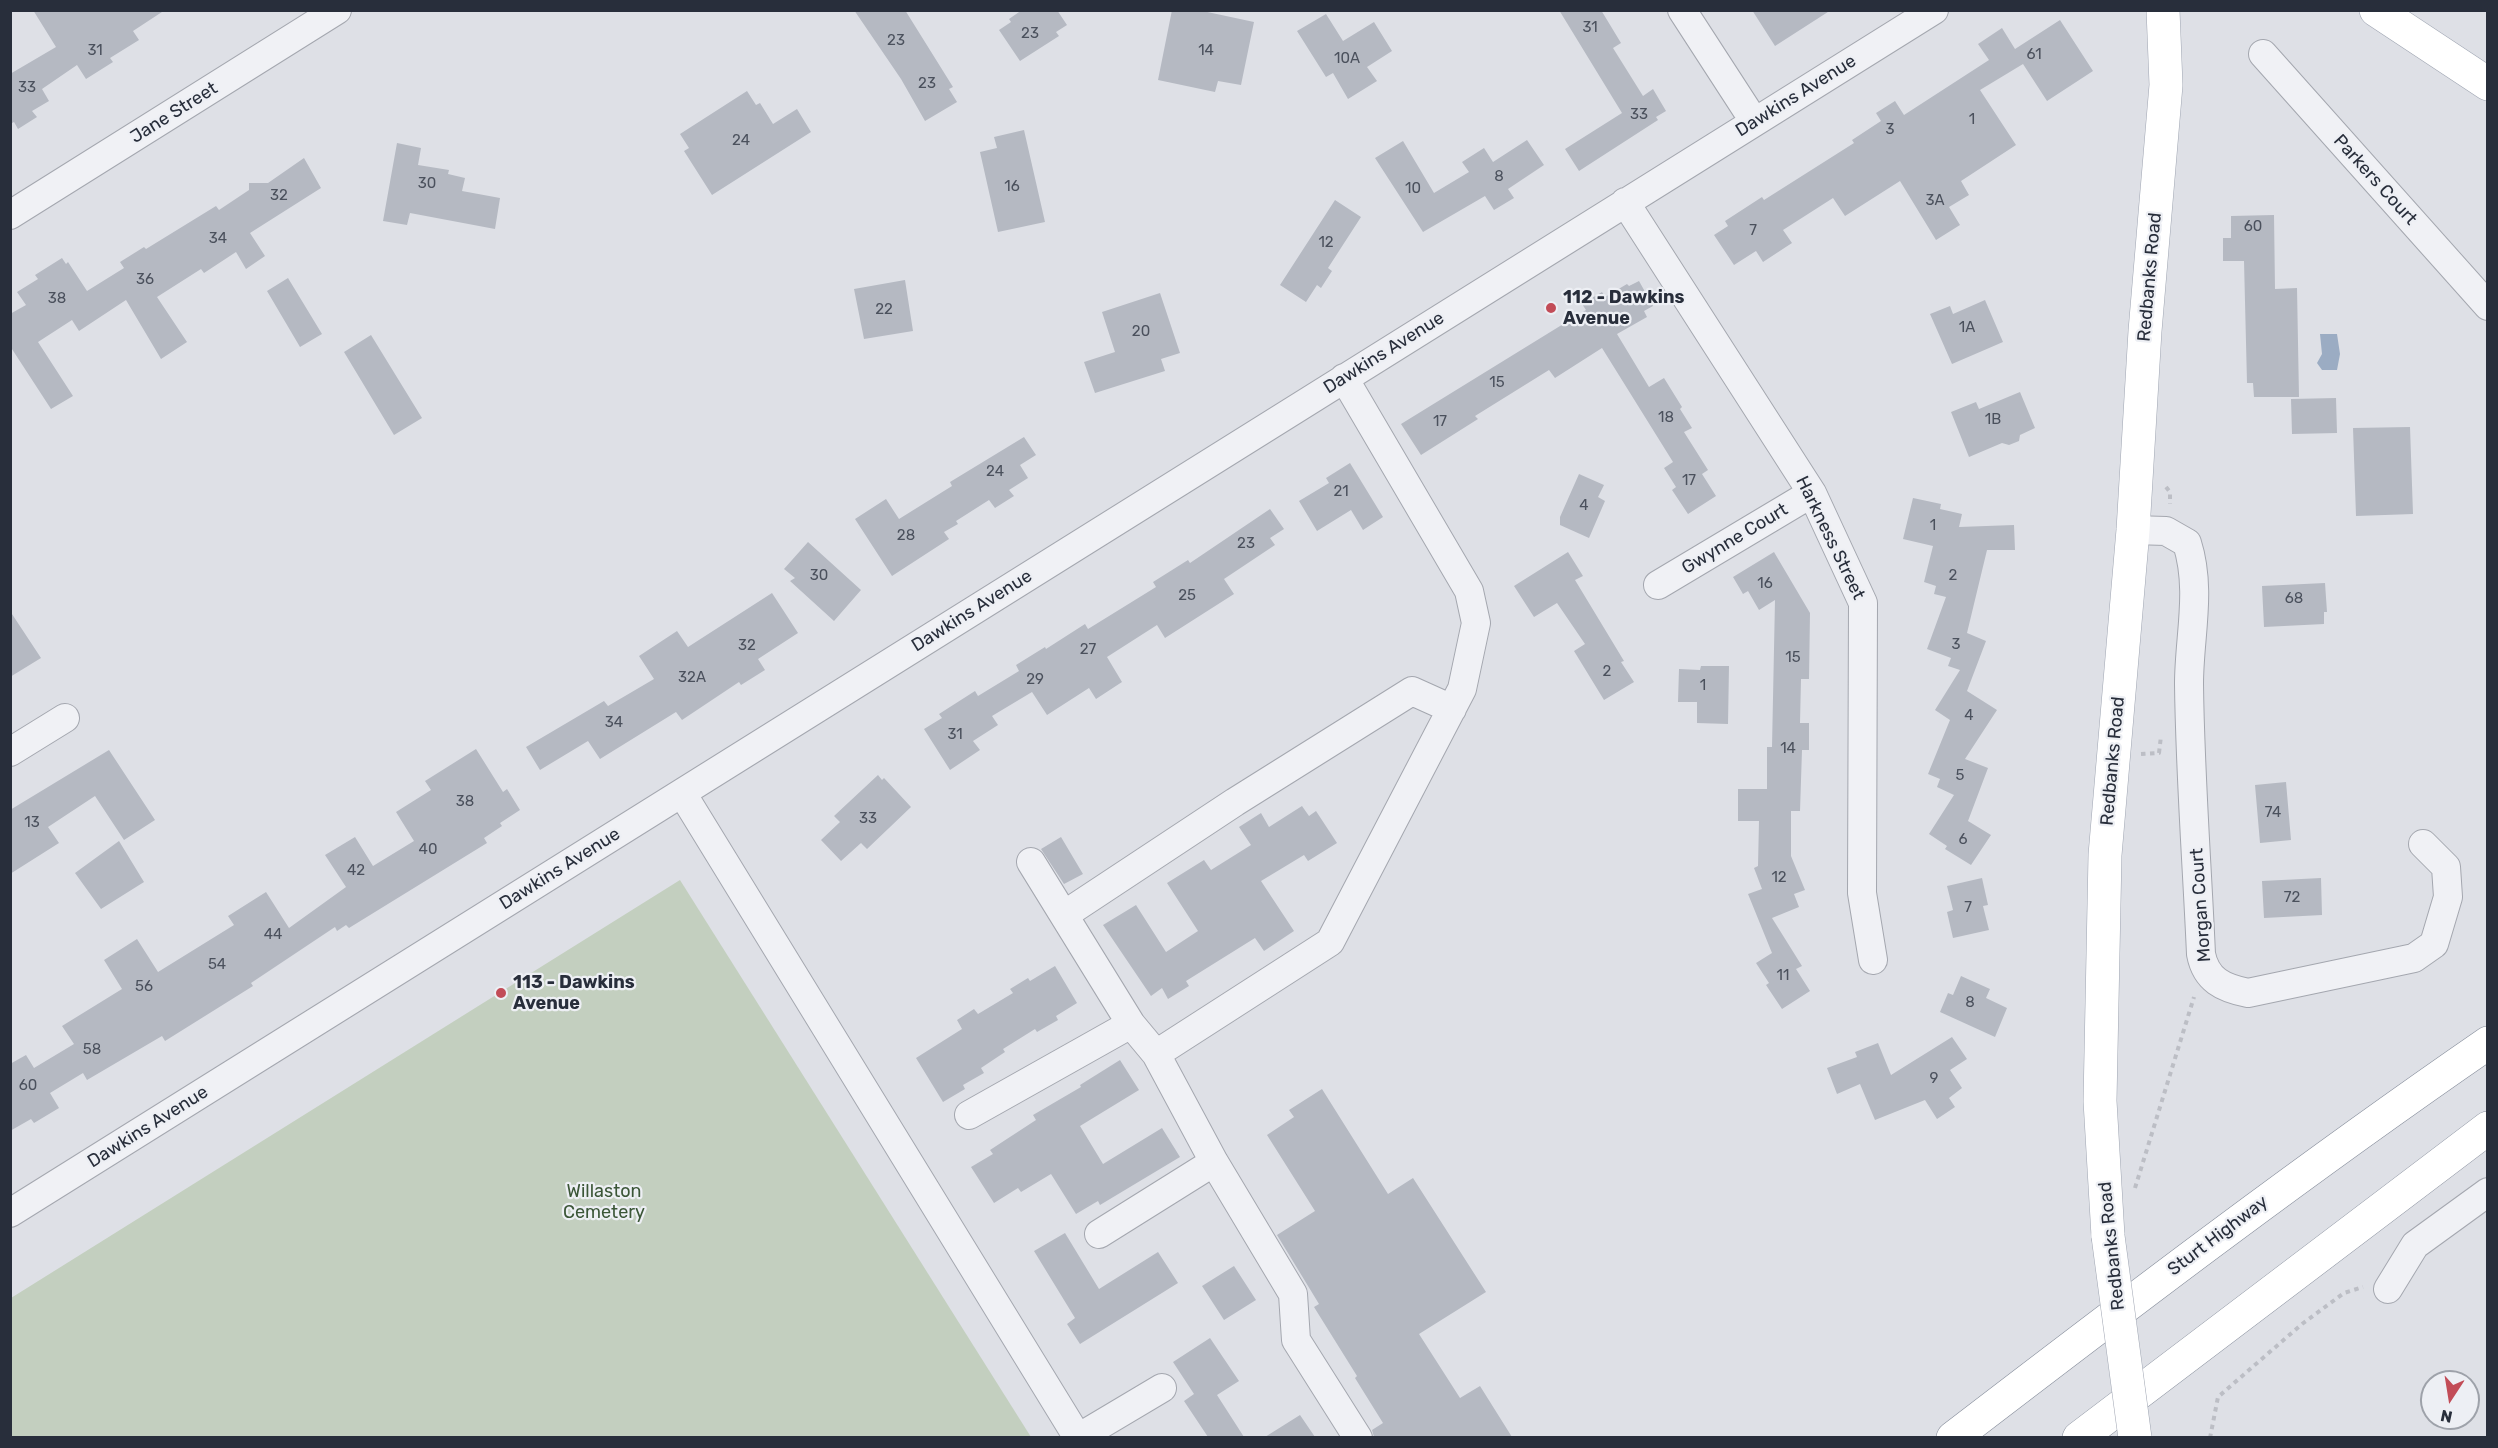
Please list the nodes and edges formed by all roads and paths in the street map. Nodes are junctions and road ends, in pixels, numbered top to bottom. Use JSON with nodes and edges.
{"nodes":[{"id":1,"x":337,"y":10,"type":"edge"},
{"id":2,"x":1682,"y":10,"type":"edge"},
{"id":3,"x":1934,"y":10,"type":"edge"},
{"id":4,"x":2163,"y":10,"type":"edge"},
{"id":5,"x":2187,"y":10,"type":"edge"},
{"id":6,"x":2376,"y":10,"type":"edge"},
{"id":7,"x":2264,"y":54,"type":"dead end"},
{"id":8,"x":2487,"y":84,"type":"edge"},
{"id":9,"x":2166,"y":85,"type":"junction"},
{"id":10,"x":1754,"y":121,"type":"junction"},
{"id":11,"x":1625,"y":202,"type":"junction"},
{"id":12,"x":10,"y":215,"type":"edge"},
{"id":13,"x":2487,"y":306,"type":"edge"},
{"id":14,"x":1344,"y":378,"type":"junction"},
{"id":15,"x":2163,"y":484,"type":"dead end"},
{"id":16,"x":1812,"y":493,"type":"junction"},
{"id":17,"x":2170,"y":504,"type":"dead end"},
{"id":18,"x":2133,"y":530,"type":"junction"},
{"id":19,"x":1658,"y":585,"type":"dead end"},
{"id":20,"x":1452,"y":710,"type":"junction"},
{"id":21,"x":65,"y":718,"type":"dead end"},
{"id":22,"x":2142,"y":743,"type":"dead end"},
{"id":23,"x":10,"y":752,"type":"edge"},
{"id":24,"x":2139,"y":764,"type":"dead end"},
{"id":25,"x":682,"y":793,"type":"junction"},
{"id":26,"x":2423,"y":844,"type":"dead end"},
{"id":27,"x":1031,"y":862,"type":"dead end"},
{"id":28,"x":1064,"y":915,"type":"junction"},
{"id":29,"x":1873,"y":960,"type":"dead end"},
{"id":30,"x":2204,"y":968,"type":"junction"},
{"id":31,"x":1131,"y":1024,"type":"junction"},
{"id":32,"x":2487,"y":1043,"type":"edge"},
{"id":33,"x":1156,"y":1054,"type":"junction"},
{"id":34,"x":969,"y":1115,"type":"dead end"},
{"id":35,"x":2487,"y":1128,"type":"edge"},
{"id":36,"x":1214,"y":1162,"type":"junction"},
{"id":37,"x":2487,"y":1192,"type":"edge"},
{"id":38,"x":2132,"y":1199,"type":"dead end"},
{"id":39,"x":10,"y":1213,"type":"edge"},
{"id":40,"x":1099,"y":1234,"type":"dead end"},
{"id":41,"x":2392,"y":1283,"type":"joint"},
{"id":42,"x":1162,"y":1388,"type":"dead end"},
{"id":43,"x":1358,"y":1437,"type":"edge"},
{"id":44,"x":1953,"y":1437,"type":"edge"},
{"id":45,"x":2079,"y":1437,"type":"edge"},
{"id":46,"x":2135,"y":1437,"type":"edge"},
{"id":47,"x":2210,"y":1437,"type":"edge"}],
"edges":[{"from":1,"to":12,"type":"street","name":"Jane Street"},
{"from":2,"to":10,"type":"street"},
{"from":3,"to":10,"type":"street","name":"Dawkins Avenue"},
{"from":4,"to":9,"type":"main road","name":"Redbanks Road"},
{"from":5,"to":9,"type":"main road","name":"Redbanks Road"},
{"from":6,"to":8,"type":"main road"},
{"from":7,"to":13,"type":"street","name":"Parkers Court"},
{"from":9,"to":18,"type":"main road","name":"Redbanks Road"},
{"from":10,"to":11,"type":"street","name":"Dawkins Avenue"},
{"from":11,"to":14,"type":"street","name":"Dawkins Avenue"},
{"from":11,"to":16,"type":"street","name":"Harkness Street"},
{"from":14,"to":20,"type":"street"},
{"from":14,"to":25,"type":"street","name":"Dawkins Avenue"},
{"from":15,"to":17,"type":"path"},
{"from":16,"to":19,"type":"street","name":"Gwynne Court"},
{"from":16,"to":29,"type":"street","name":"Harkness Street"},
{"from":18,"to":30,"type":"street","name":"Morgan Court"},
{"from":18,"to":46,"type":"main road","name":"Redbanks Road","bridge":true},
{"from":20,"to":28,"type":"street"},
{"from":20,"to":33,"type":"street"},
{"from":21,"to":23,"type":"street"},
{"from":22,"to":24,"type":"path"},
{"from":25,"to":39,"type":"street","name":"Dawkins Avenue"},
{"from":25,"to":42,"type":"street"},
{"from":26,"to":30,"type":"street","name":"Morgan Court"},
{"from":27,"to":28,"type":"street"},
{"from":28,"to":31,"type":"street"},
{"from":30,"to":38,"type":"path"},
{"from":31,"to":33,"type":"street"},
{"from":31,"to":34,"type":"street"},
{"from":32,"to":44,"type":"main road","name":"Sturt Highway"},
{"from":33,"to":36,"type":"street"},
{"from":35,"to":45,"type":"main road"},
{"from":36,"to":40,"type":"street"},
{"from":36,"to":43,"type":"street"},
{"from":37,"to":41,"type":"street"},
{"from":41,"to":47,"type":"path"}]}
